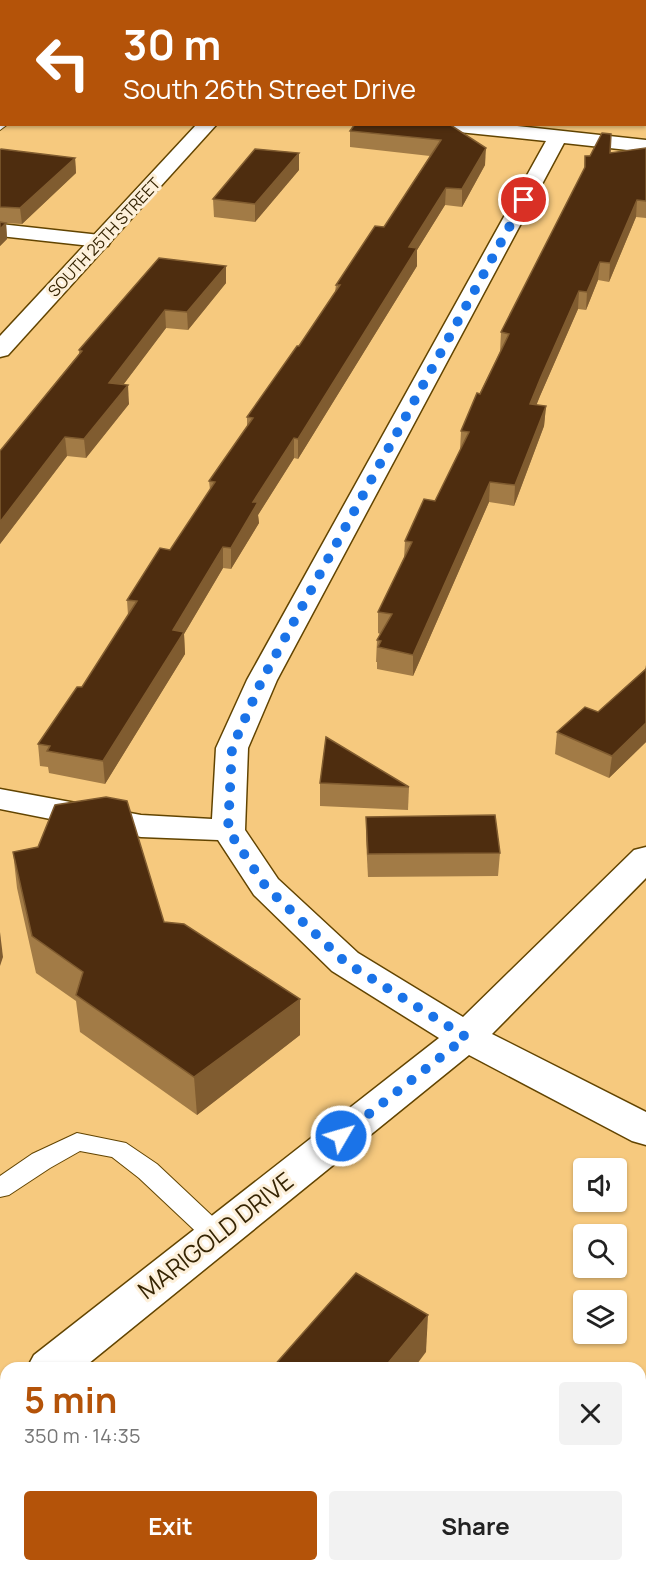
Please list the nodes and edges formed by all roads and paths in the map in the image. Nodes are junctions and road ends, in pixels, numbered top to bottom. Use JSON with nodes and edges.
{"nodes":[{"id":1,"x":206,"y":126,"type":"edge"},
{"id":2,"x":457,"y":126,"type":"edge"},
{"id":3,"x":558,"y":137,"type":"junction"},
{"id":4,"x":646,"y":146,"type":"edge"},
{"id":5,"x":0,"y":230,"type":"edge"},
{"id":6,"x":100,"y":241,"type":"junction"},
{"id":7,"x":0,"y":350,"type":"edge"},
{"id":8,"x":0,"y":799,"type":"edge"},
{"id":9,"x":228,"y":830,"type":"junction"},
{"id":10,"x":646,"y":858,"type":"edge"},
{"id":11,"x":466,"y":1037,"type":"junction"},
{"id":12,"x":646,"y":1130,"type":"edge"},
{"id":13,"x":0,"y":1188,"type":"edge"},
{"id":14,"x":216,"y":1235,"type":"junction"},
{"id":15,"x":57,"y":1362,"type":"edge"}],
"edges":[{"from":1,"to":6,"type":"street","name":"SOUTH 25TH STREET"},
{"from":2,"to":3,"type":"street"},
{"from":3,"to":4,"type":"street"},
{"from":3,"to":9,"type":"street"},
{"from":5,"to":6,"type":"street"},
{"from":6,"to":7,"type":"street","name":"SOUTH 25TH STREET"},
{"from":8,"to":9,"type":"street"},
{"from":9,"to":11,"type":"street"},
{"from":10,"to":11,"type":"street","name":"MARIGOLD DRIVE"},
{"from":11,"to":12,"type":"street"},
{"from":11,"to":14,"type":"street","name":"MARIGOLD DRIVE"},
{"from":13,"to":14,"type":"lane"},
{"from":14,"to":15,"type":"street","name":"MARIGOLD DRIVE"}]}
